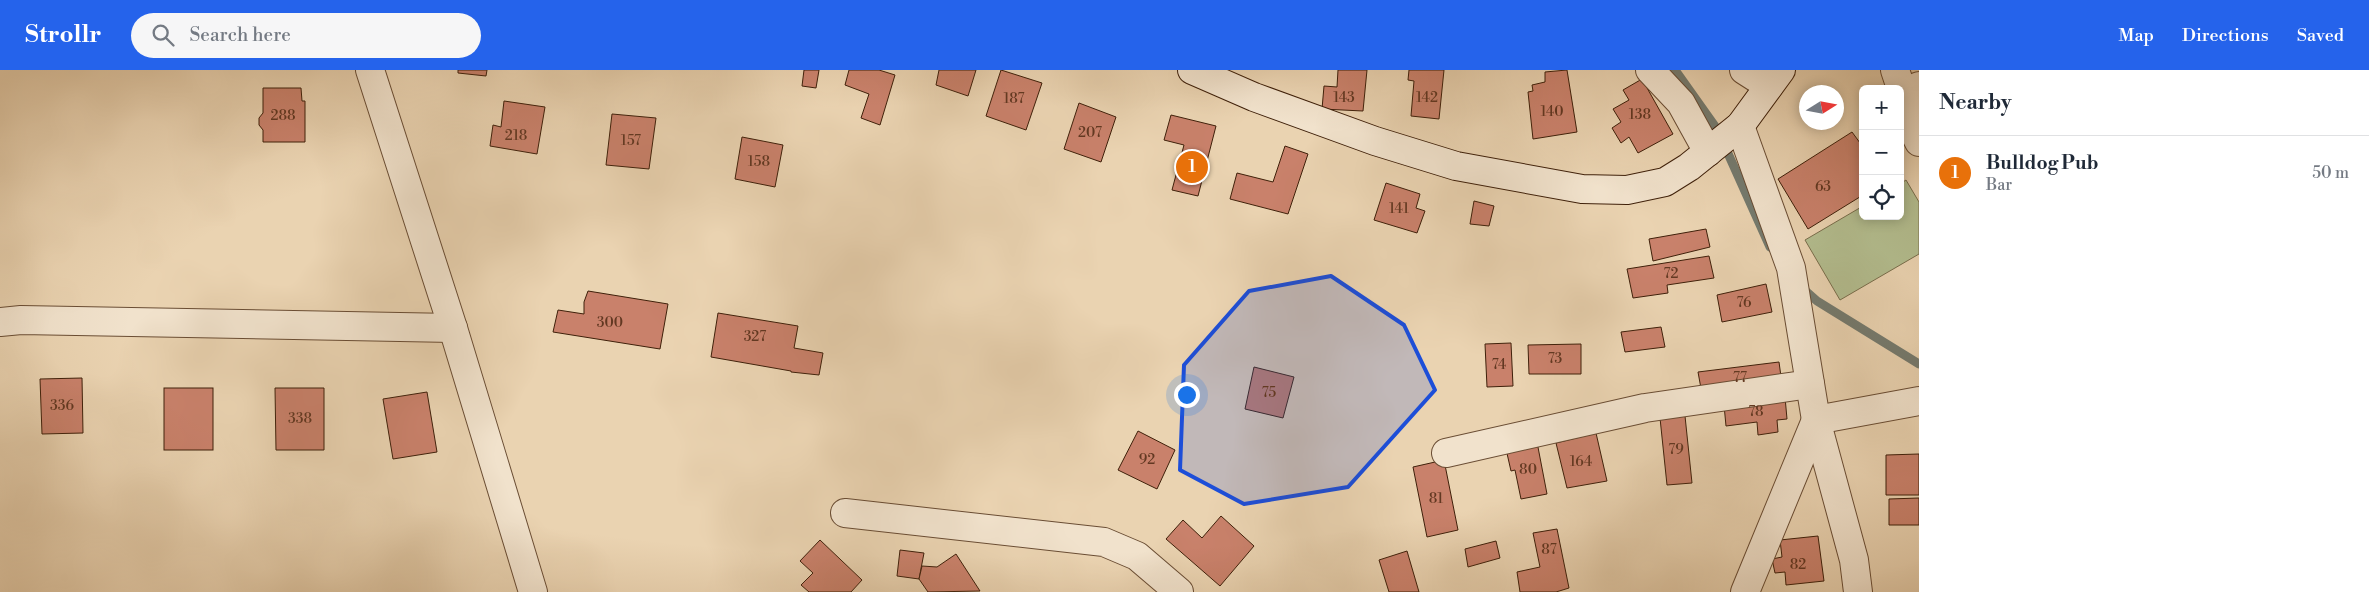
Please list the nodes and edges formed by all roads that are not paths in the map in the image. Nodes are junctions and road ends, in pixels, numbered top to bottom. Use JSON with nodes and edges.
{"nodes":[{"id":1,"x":370,"y":70,"type":"edge"},
{"id":2,"x":1192,"y":70,"type":"edge"},
{"id":3,"x":1650,"y":70,"type":"edge"},
{"id":4,"x":1744,"y":70,"type":"edge"},
{"id":5,"x":1775,"y":78,"type":"edge"},
{"id":6,"x":1906,"y":83,"type":"edge"},
{"id":7,"x":1736,"y":129,"type":"junction"},
{"id":8,"x":1919,"y":142,"type":"edge"},
{"id":9,"x":1708,"y":152,"type":"junction"},
{"id":10,"x":0,"y":322,"type":"edge"},
{"id":11,"x":453,"y":328,"type":"junction"},
{"id":12,"x":1810,"y":384,"type":"junction"},
{"id":13,"x":1919,"y":401,"type":"edge"},
{"id":14,"x":1816,"y":420,"type":"junction"},
{"id":15,"x":1446,"y":453,"type":"dead end"},
{"id":16,"x":845,"y":513,"type":"dead end"},
{"id":17,"x":533,"y":592,"type":"edge"},
{"id":18,"x":1179,"y":592,"type":"edge"},
{"id":19,"x":1745,"y":592,"type":"edge"},
{"id":20,"x":1858,"y":592,"type":"edge"}],
"edges":[{"from":1,"to":11,"type":"street"},
{"from":2,"to":9,"type":"street"},
{"from":3,"to":9,"type":"street"},
{"from":4,"to":5,"type":"street"},
{"from":5,"to":7,"type":"street"},
{"from":6,"to":8,"type":"street"},
{"from":7,"to":9,"type":"street"},
{"from":7,"to":12,"type":"street"},
{"from":10,"to":11,"type":"street"},
{"from":11,"to":17,"type":"street"},
{"from":12,"to":14,"type":"street"},
{"from":12,"to":15,"type":"street"},
{"from":13,"to":14,"type":"street"},
{"from":14,"to":19,"type":"street"},
{"from":14,"to":20,"type":"street"},
{"from":16,"to":18,"type":"street"}]}
